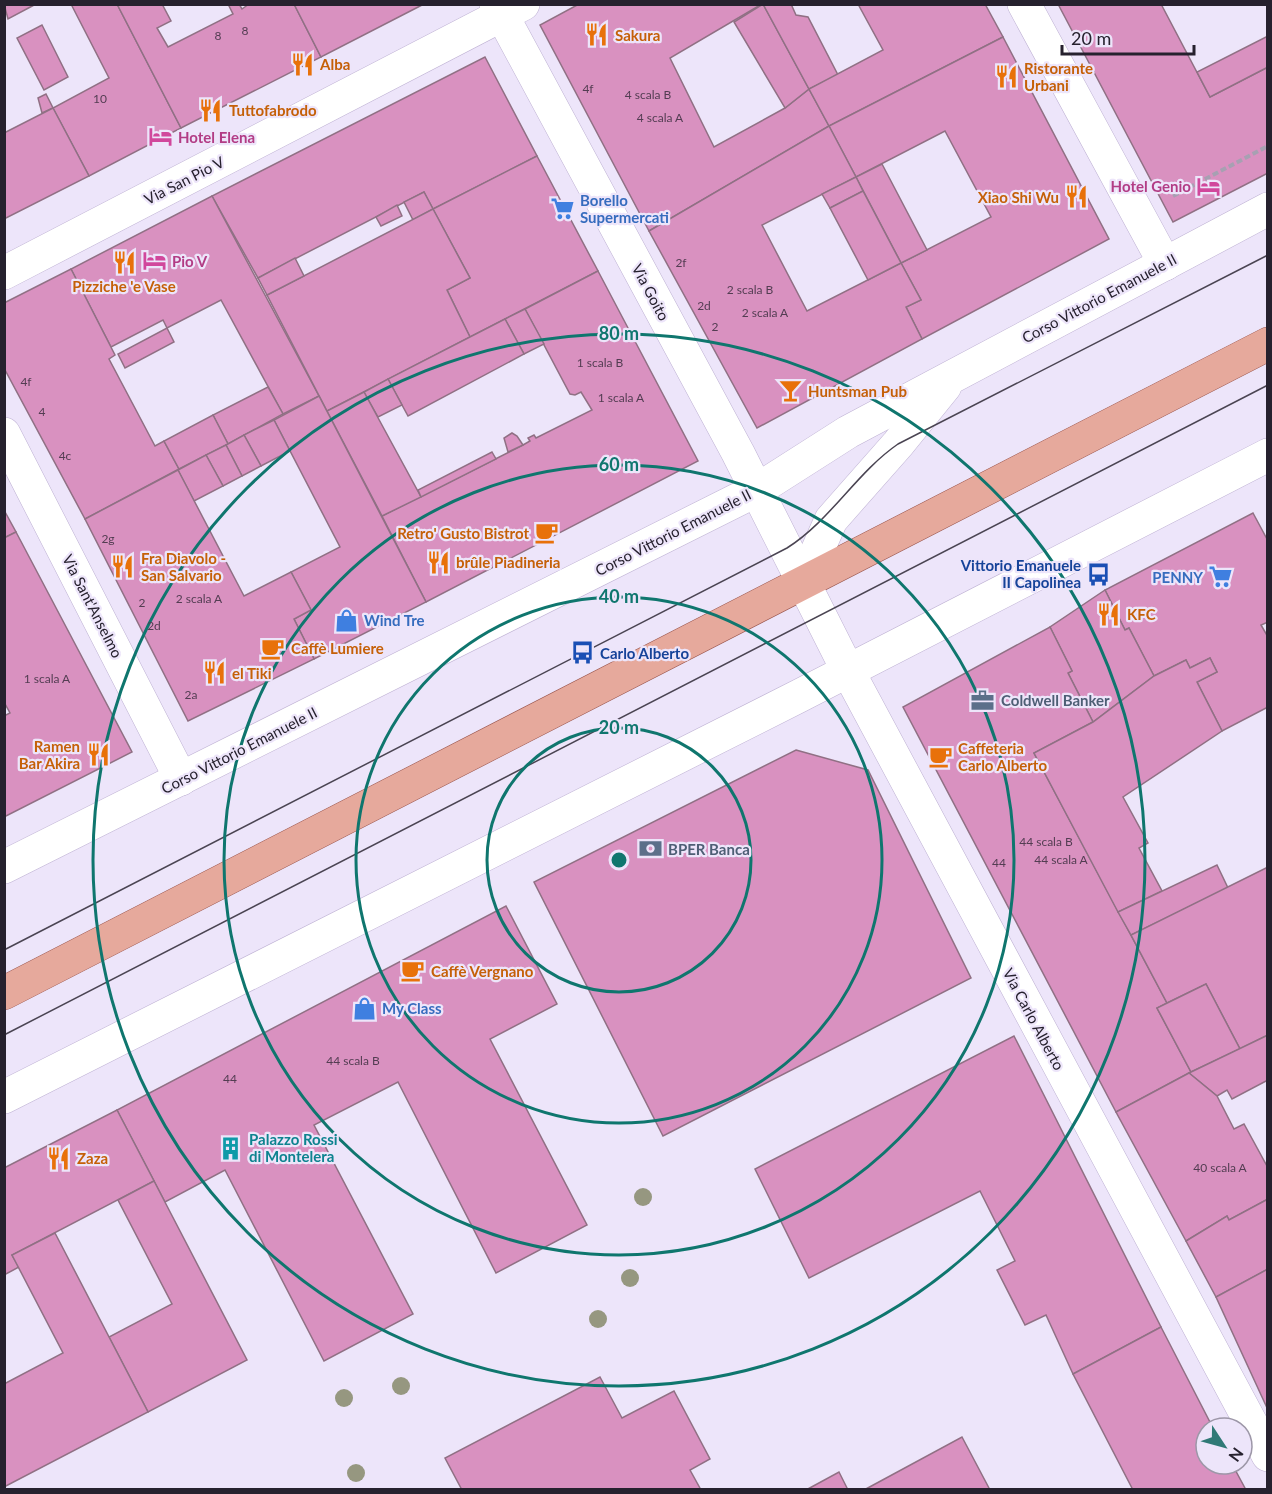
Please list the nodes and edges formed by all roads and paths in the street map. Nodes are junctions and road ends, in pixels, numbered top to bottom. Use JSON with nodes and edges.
{"nodes":[{"id":1,"x":1024,"y":4,"type":"edge"},
{"id":2,"x":507,"y":8,"type":"edge"},
{"id":3,"x":1268,"y":146,"type":"edge"},
{"id":4,"x":1162,"y":202,"type":"dead end"},
{"id":5,"x":1268,"y":209,"type":"edge"},
{"id":6,"x":1164,"y":264,"type":"junction"},
{"id":7,"x":4,"y":273,"type":"edge"},
{"id":8,"x":1268,"y":344,"type":"edge"},
{"id":9,"x":951,"y":378,"type":"junction"},
{"id":10,"x":4,"y":434,"type":"edge"},
{"id":11,"x":1264,"y":466,"type":"edge"},
{"id":12,"x":757,"y":490,"type":"junction"},
{"id":13,"x":804,"y":581,"type":"junction"},
{"id":14,"x":848,"y":671,"type":"junction"},
{"id":15,"x":181,"y":779,"type":"junction"},
{"id":16,"x":4,"y":867,"type":"edge"},
{"id":17,"x":4,"y":993,"type":"edge"},
{"id":18,"x":4,"y":1097,"type":"edge"},
{"id":19,"x":1268,"y":1455,"type":"edge"}],
"edges":[{"from":1,"to":6,"type":"street"},
{"from":2,"to":7,"type":"street","name":"Via San Pio V"},
{"from":2,"to":12,"type":"street","name":"Via Goito"},
{"from":3,"to":4,"type":"path"},
{"from":5,"to":6,"type":"street","name":"Corso Vittorio Emanuele II"},
{"from":6,"to":9,"type":"street","name":"Corso Vittorio Emanuele II"},
{"from":8,"to":13,"type":"main road"},
{"from":9,"to":12,"type":"street","name":"Corso Vittorio Emanuele II"},
{"from":9,"to":13,"type":"street"},
{"from":10,"to":15,"type":"street","name":"Via Sant'Anselmo"},
{"from":11,"to":14,"type":"street"},
{"from":12,"to":13,"type":"street","name":"Via Goito"},
{"from":12,"to":15,"type":"street","name":"Corso Vittorio Emanuele II"},
{"from":13,"to":14,"type":"street","name":"Via Carlo Alberto"},
{"from":13,"to":17,"type":"main road"},
{"from":14,"to":18,"type":"street"},
{"from":14,"to":19,"type":"street","name":"Via Carlo Alberto"},
{"from":15,"to":16,"type":"street","name":"Corso Vittorio Emanuele II"}]}
